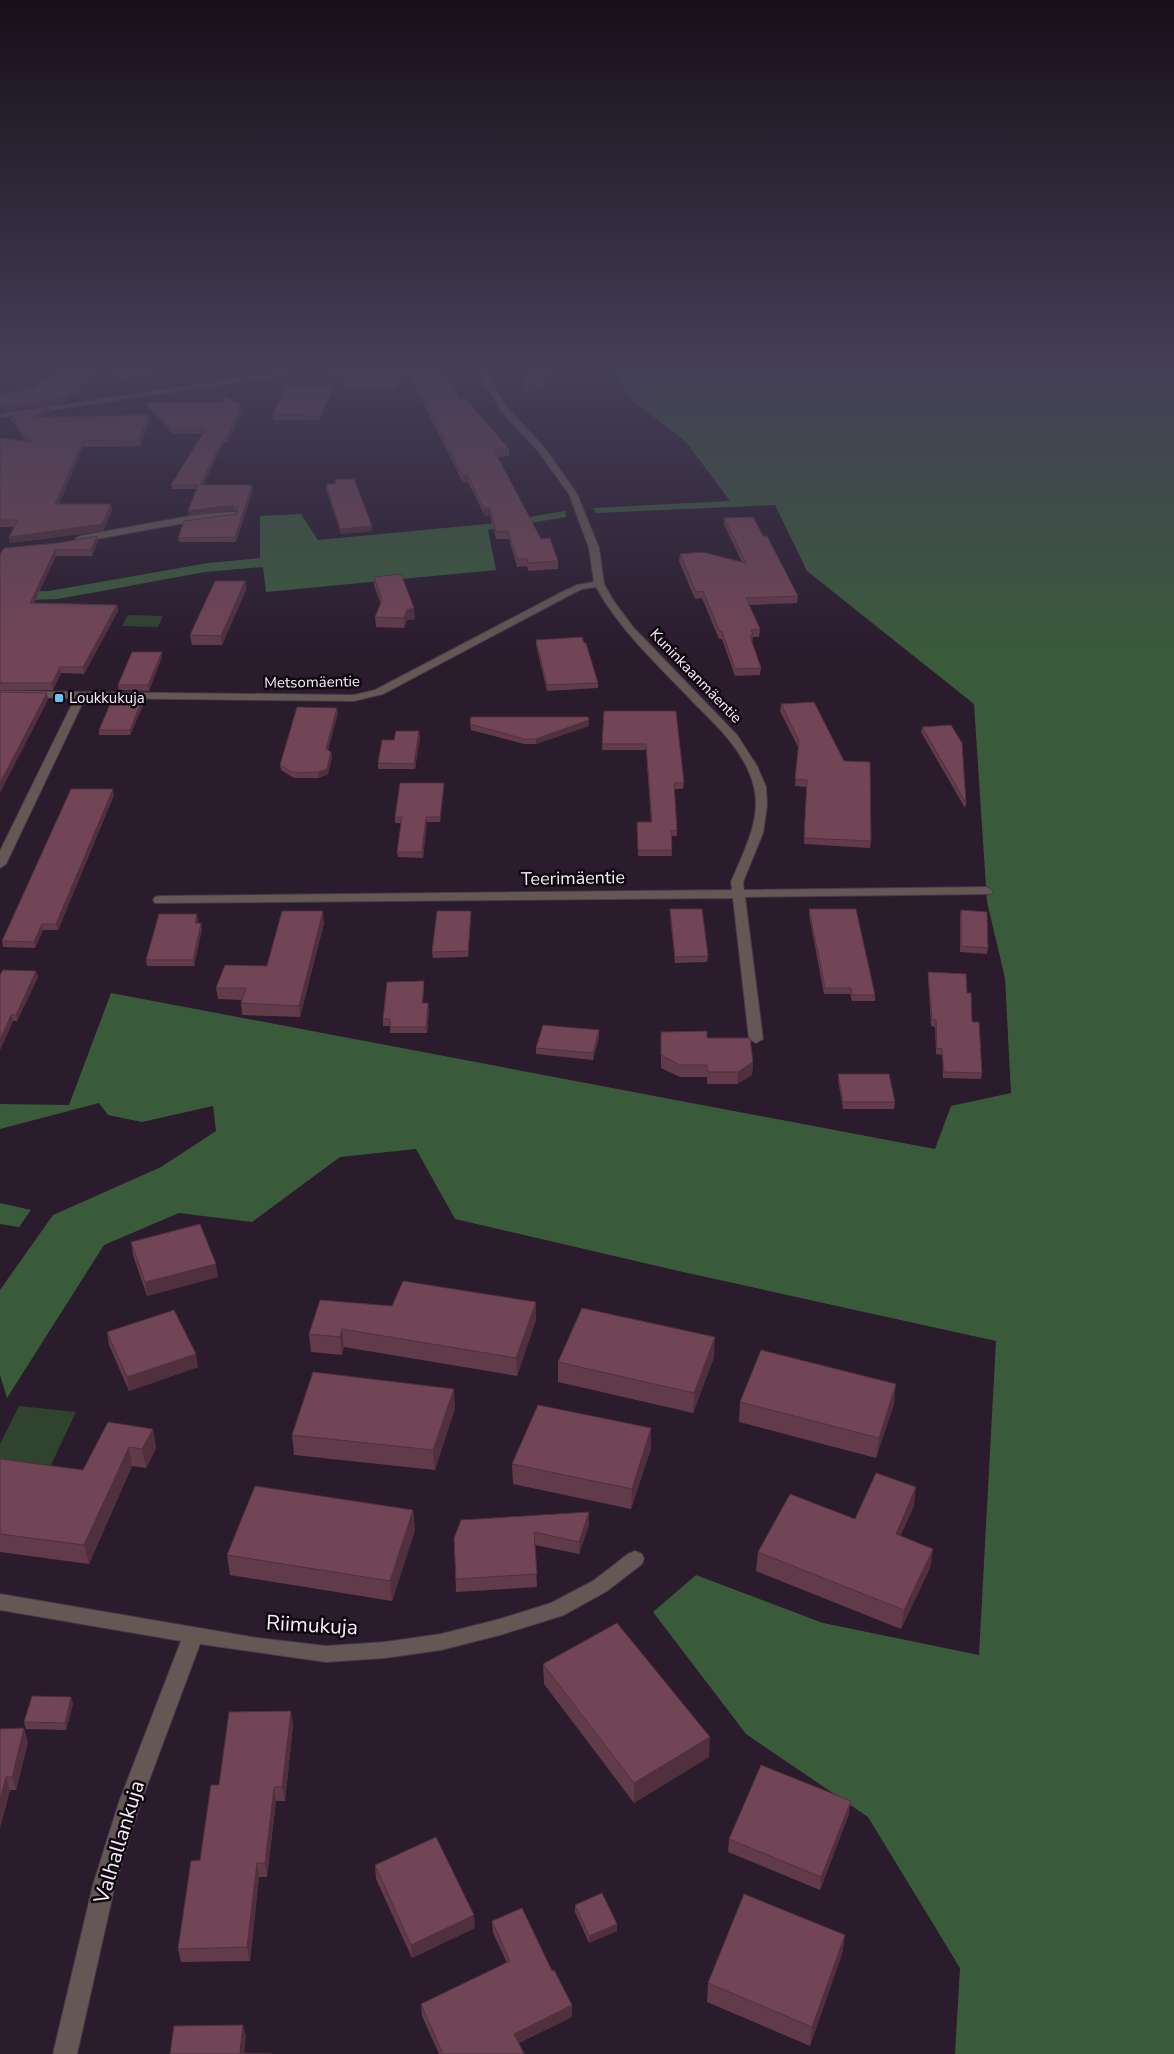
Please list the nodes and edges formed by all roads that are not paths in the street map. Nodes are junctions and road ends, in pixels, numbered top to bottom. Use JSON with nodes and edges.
{"nodes":[{"id":1,"x":553,"y":466,"type":"edge"},
{"id":2,"x":234,"y":515,"type":"edge"},
{"id":3,"x":66,"y":542,"type":"edge"},
{"id":4,"x":599,"y":584,"type":"junction"},
{"id":5,"x":0,"y":694,"type":"edge"},
{"id":6,"x":81,"y":696,"type":"junction"},
{"id":7,"x":0,"y":864,"type":"edge"},
{"id":8,"x":987,"y":891,"type":"dead end"},
{"id":9,"x":738,"y":894,"type":"junction"},
{"id":10,"x":159,"y":900,"type":"dead end"},
{"id":11,"x":756,"y":1039,"type":"dead end"},
{"id":12,"x":635,"y":1559,"type":"dead end"},
{"id":13,"x":0,"y":1602,"type":"edge"},
{"id":14,"x":193,"y":1636,"type":"junction"},
{"id":15,"x":65,"y":2054,"type":"edge"}],
"edges":[{"from":1,"to":4,"type":"street","name":"Kuninkaanmäentie"},
{"from":2,"to":3,"type":"street"},
{"from":4,"to":6,"type":"street","name":"Metsomäentie"},
{"from":4,"to":9,"type":"street","name":"Kuninkaanmäentie"},
{"from":5,"to":6,"type":"street","name":"Metsomäentie"},
{"from":6,"to":7,"type":"street"},
{"from":8,"to":9,"type":"street","name":"Teerimäentie"},
{"from":9,"to":10,"type":"street","name":"Teerimäentie"},
{"from":9,"to":11,"type":"street","name":"Kuninkaanmäentie"},
{"from":12,"to":14,"type":"street","name":"Riimukuja"},
{"from":13,"to":14,"type":"street","name":"Riimukuja"},
{"from":14,"to":15,"type":"street","name":"Valhallankuja"}]}
